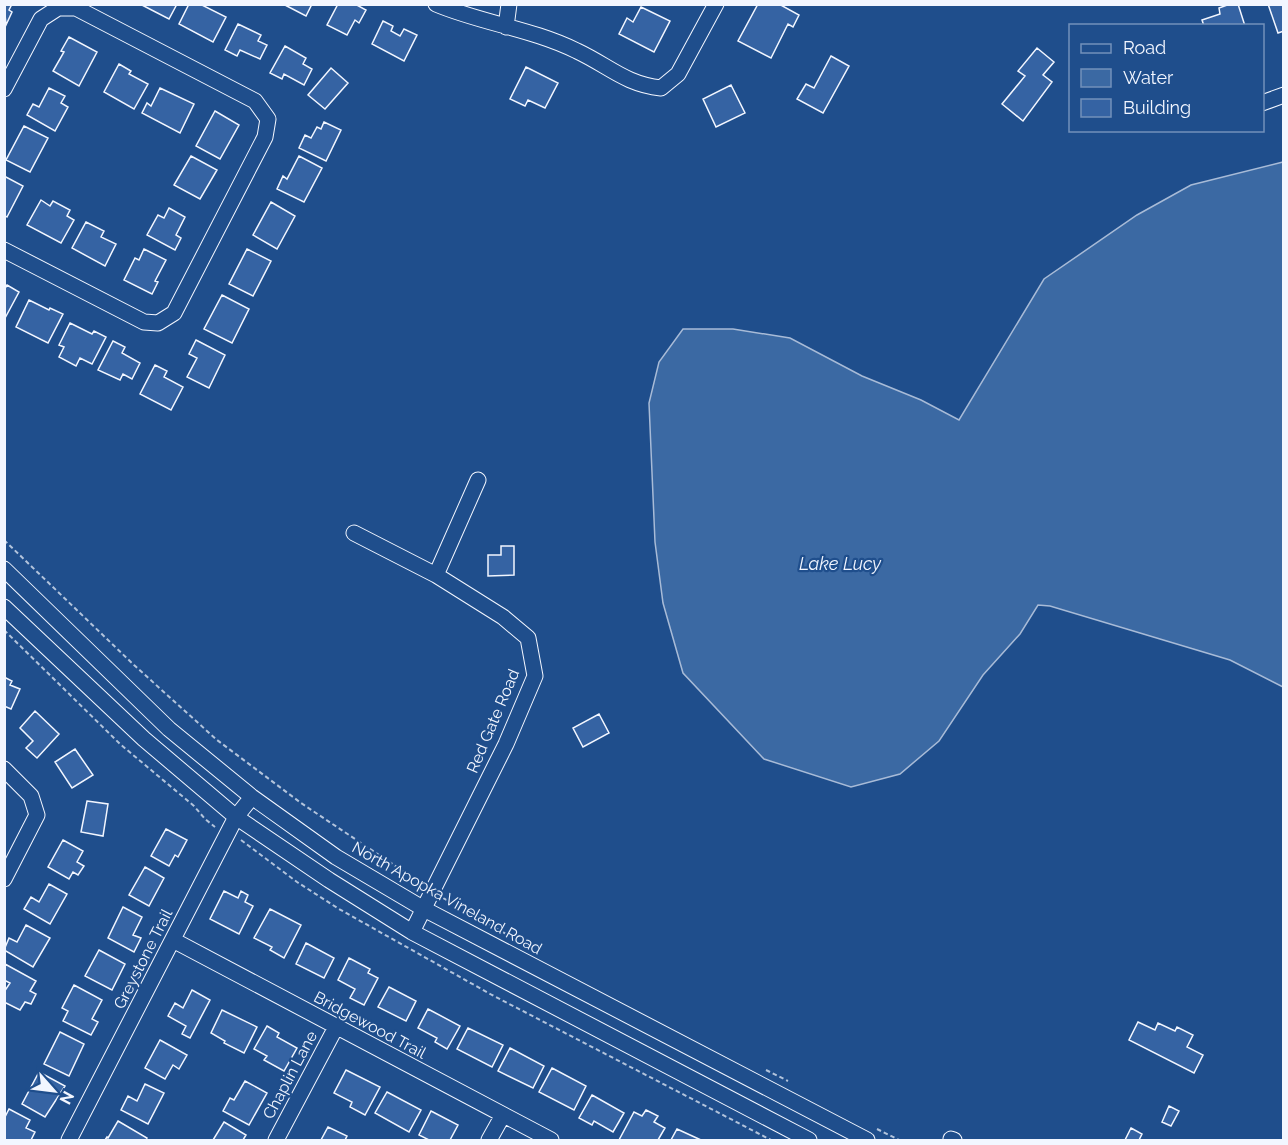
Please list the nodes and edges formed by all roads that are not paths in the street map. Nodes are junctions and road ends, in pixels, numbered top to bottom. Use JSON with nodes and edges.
{"nodes":[{"id":1,"x":436,"y":4,"type":"edge"},
{"id":2,"x":509,"y":4,"type":"edge"},
{"id":3,"x":716,"y":4,"type":"edge"},
{"id":4,"x":506,"y":27,"type":"junction"},
{"id":5,"x":4,"y":89,"type":"edge"},
{"id":6,"x":1284,"y":95,"type":"edge"},
{"id":7,"x":1264,"y":103,"type":"edge"},
{"id":8,"x":4,"y":250,"type":"edge"},
{"id":9,"x":478,"y":480,"type":"dead end"},
{"id":10,"x":354,"y":533,"type":"dead end"},
{"id":11,"x":4,"y":569,"type":"edge"},
{"id":12,"x":436,"y":575,"type":"junction"},
{"id":13,"x":4,"y":607,"type":"edge"},
{"id":14,"x":4,"y":769,"type":"edge"},
{"id":15,"x":252,"y":797,"type":"junction"},
{"id":16,"x":236,"y":817,"type":"junction"},
{"id":17,"x":4,"y":879,"type":"edge"},
{"id":18,"x":424,"y":909,"type":"junction"},
{"id":19,"x":412,"y":932,"type":"junction"},
{"id":20,"x":173,"y":940,"type":"junction"},
{"id":21,"x":336,"y":1027,"type":"junction"},
{"id":22,"x":503,"y":1115,"type":"junction"},
{"id":23,"x":69,"y":1140,"type":"edge"},
{"id":24,"x":276,"y":1140,"type":"edge"},
{"id":25,"x":489,"y":1140,"type":"edge"},
{"id":26,"x":551,"y":1140,"type":"edge"},
{"id":27,"x":808,"y":1140,"type":"edge"},
{"id":28,"x":867,"y":1140,"type":"edge"}],
"edges":[{"from":1,"to":4,"type":"street"},
{"from":2,"to":4,"type":"street"},
{"from":3,"to":4,"type":"street"},
{"from":5,"to":8,"type":"street"},
{"from":6,"to":7,"type":"street"},
{"from":9,"to":12,"type":"street"},
{"from":10,"to":12,"type":"street","name":"Red Gate Road"},
{"from":11,"to":15,"type":"street","name":"North Apopka Vineland Road"},
{"from":12,"to":18,"type":"street","name":"Red Gate Road"},
{"from":13,"to":16,"type":"street"},
{"from":14,"to":17,"type":"street"},
{"from":15,"to":16,"type":"street","name":"Greystone Trail"},
{"from":15,"to":18,"type":"street","name":"North Apopka Vineland Road"},
{"from":16,"to":19,"type":"street"},
{"from":16,"to":20,"type":"street","name":"Greystone Trail"},
{"from":18,"to":19,"type":"street","name":"Red Gate Road"},
{"from":18,"to":28,"type":"street","name":"North Apopka Vineland Road"},
{"from":19,"to":27,"type":"street"},
{"from":20,"to":21,"type":"street","name":"Bridgewood Trail"},
{"from":20,"to":23,"type":"street","name":"Greystone Trail"},
{"from":21,"to":22,"type":"street","name":"Bridgewood Trail"},
{"from":21,"to":24,"type":"street","name":"Chaplin Lane"},
{"from":22,"to":25,"type":"street"},
{"from":22,"to":26,"type":"street","name":"Bridgewood Trail"}]}
